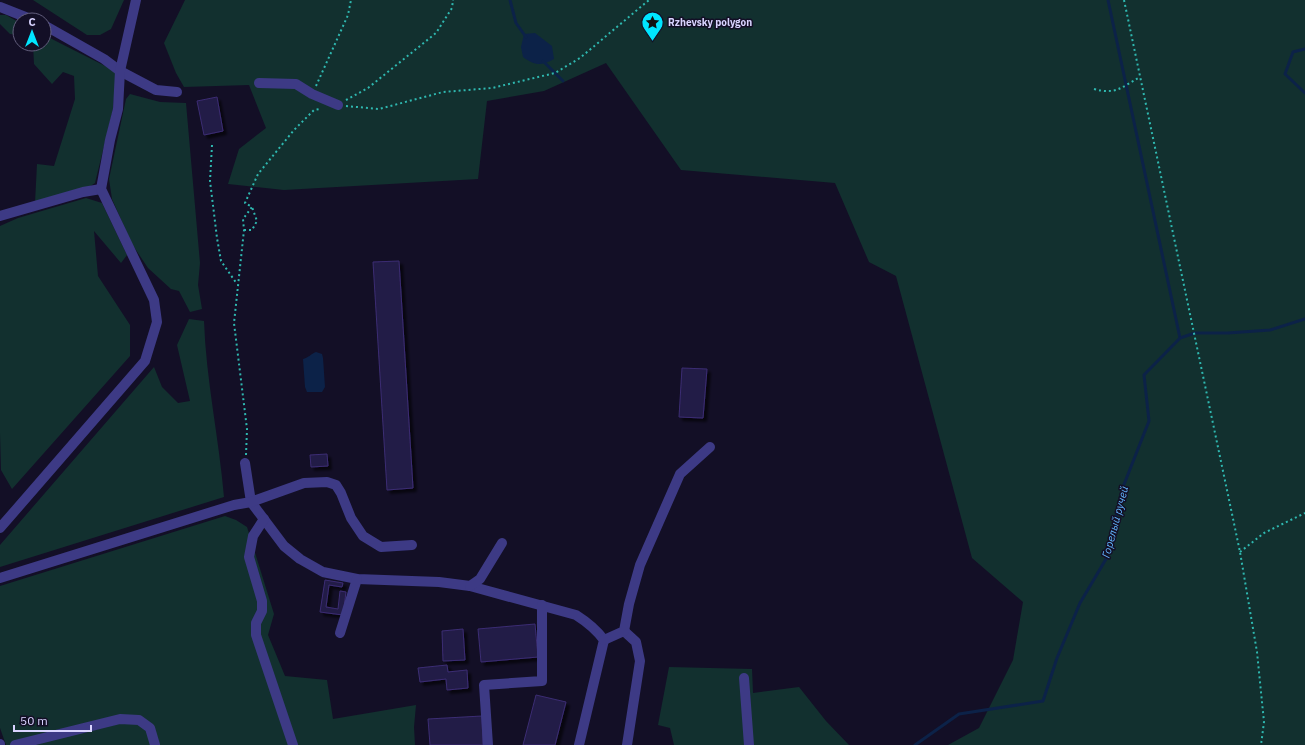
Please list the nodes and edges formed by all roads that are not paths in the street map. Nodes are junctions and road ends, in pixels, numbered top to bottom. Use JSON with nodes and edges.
{"nodes":[{"id":1,"x":136,"y":0,"type":"edge"},
{"id":2,"x":0,"y":7,"type":"edge"},
{"id":3,"x":12,"y":12,"type":"edge"},
{"id":4,"x":52,"y":30,"type":"edge"},
{"id":5,"x":120,"y":71,"type":"junction"},
{"id":6,"x":259,"y":83,"type":"dead end"},
{"id":7,"x":177,"y":92,"type":"dead end"},
{"id":8,"x":338,"y":105,"type":"road end"},
{"id":9,"x":100,"y":189,"type":"junction"},
{"id":10,"x":0,"y":216,"type":"edge"},
{"id":11,"x":710,"y":447,"type":"dead end"},
{"id":12,"x":245,"y":463,"type":"road end"},
{"id":13,"x":251,"y":502,"type":"junction"},
{"id":14,"x":264,"y":519,"type":"junction"},
{"id":15,"x":0,"y":528,"type":"edge"},
{"id":16,"x":502,"y":543,"type":"dead end"},
{"id":17,"x":412,"y":545,"type":"dead end"},
{"id":18,"x":0,"y":578,"type":"edge"},
{"id":19,"x":357,"y":578,"type":"junction"},
{"id":20,"x":470,"y":586,"type":"junction"},
{"id":21,"x":542,"y":605,"type":"junction"},
{"id":22,"x":624,"y":631,"type":"junction"},
{"id":23,"x":340,"y":633,"type":"dead end"},
{"id":24,"x":604,"y":640,"type":"junction"},
{"id":25,"x":744,"y":678,"type":"dead end"},
{"id":26,"x":15,"y":745,"type":"edge"},
{"id":27,"x":155,"y":745,"type":"edge"},
{"id":28,"x":293,"y":745,"type":"edge"},
{"id":29,"x":488,"y":745,"type":"edge"},
{"id":30,"x":579,"y":745,"type":"edge"},
{"id":31,"x":627,"y":745,"type":"edge"},
{"id":32,"x":749,"y":745,"type":"edge"}],
"edges":[{"from":1,"to":5,"type":"street"},
{"from":2,"to":3,"type":"street"},
{"from":4,"to":5,"type":"street"},
{"from":5,"to":7,"type":"street"},
{"from":5,"to":9,"type":"street"},
{"from":6,"to":8,"type":"street"},
{"from":9,"to":10,"type":"street"},
{"from":9,"to":15,"type":"street"},
{"from":11,"to":22,"type":"street"},
{"from":12,"to":13,"type":"street"},
{"from":13,"to":14,"type":"street"},
{"from":13,"to":17,"type":"street"},
{"from":13,"to":18,"type":"street"},
{"from":14,"to":19,"type":"street"},
{"from":14,"to":28,"type":"street"},
{"from":16,"to":20,"type":"street"},
{"from":19,"to":20,"type":"street"},
{"from":19,"to":23,"type":"street"},
{"from":20,"to":21,"type":"street"},
{"from":21,"to":24,"type":"street"},
{"from":21,"to":29,"type":"street"},
{"from":22,"to":24,"type":"street"},
{"from":22,"to":31,"type":"street"},
{"from":24,"to":30,"type":"street"},
{"from":25,"to":32,"type":"street"},
{"from":26,"to":27,"type":"street"}]}
